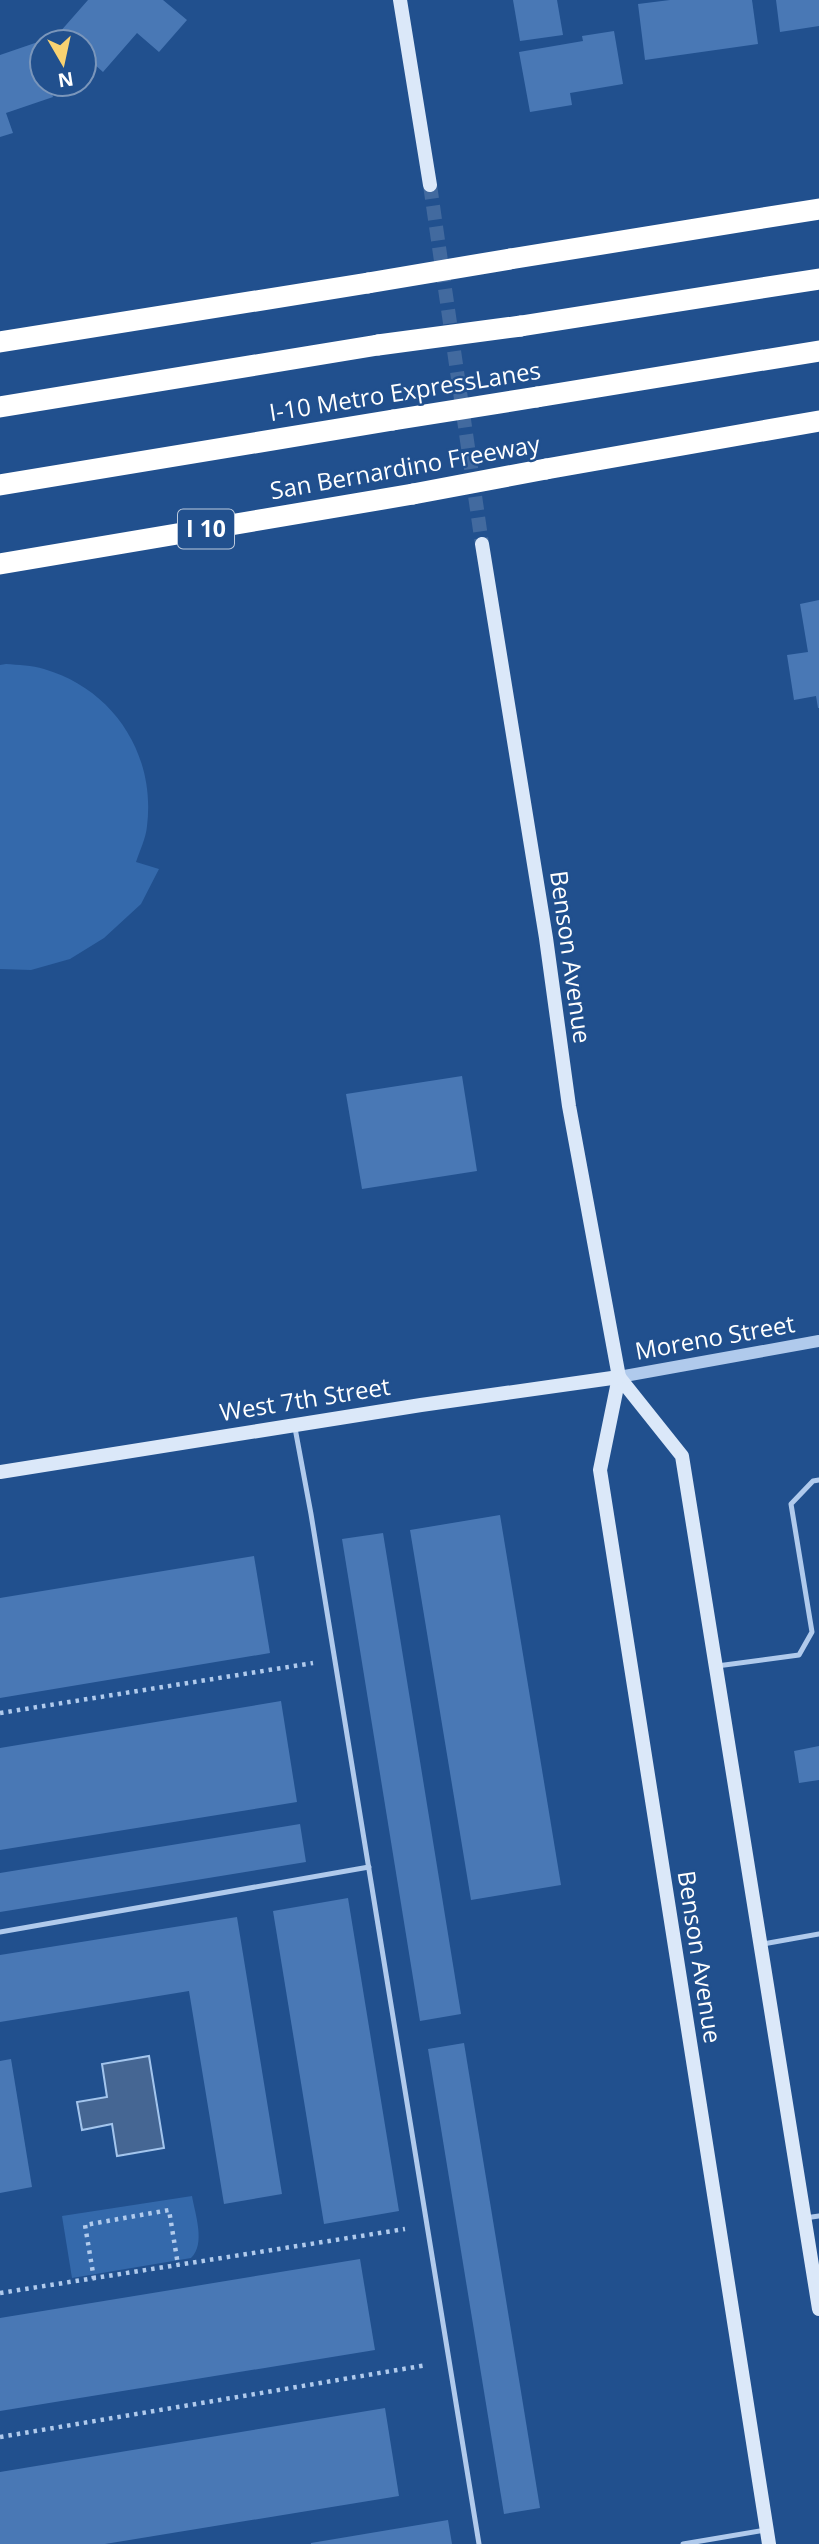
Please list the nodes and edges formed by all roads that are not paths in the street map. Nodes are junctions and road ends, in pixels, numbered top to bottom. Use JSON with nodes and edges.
{"nodes":[{"id":1,"x":400,"y":0,"type":"edge"},
{"id":2,"x":430,"y":185,"type":"tunnel mouth"},
{"id":3,"x":819,"y":209,"type":"edge"},
{"id":4,"x":819,"y":279,"type":"edge"},
{"id":5,"x":0,"y":342,"type":"edge"},
{"id":6,"x":819,"y":351,"type":"edge"},
{"id":7,"x":0,"y":407,"type":"edge"},
{"id":8,"x":819,"y":421,"type":"edge"},
{"id":9,"x":0,"y":485,"type":"edge"},
{"id":10,"x":482,"y":544,"type":"tunnel mouth"},
{"id":11,"x":0,"y":564,"type":"edge"},
{"id":12,"x":819,"y":1341,"type":"edge"},
{"id":13,"x":619,"y":1377,"type":"junction"},
{"id":14,"x":294,"y":1425,"type":"junction"},
{"id":15,"x":0,"y":1472,"type":"edge"},
{"id":16,"x":819,"y":1480,"type":"edge"},
{"id":17,"x":715,"y":1666,"type":"junction"},
{"id":18,"x":369,"y":1867,"type":"junction"},
{"id":19,"x":0,"y":1932,"type":"edge"},
{"id":20,"x":819,"y":1934,"type":"edge"},
{"id":21,"x":760,"y":1944,"type":"junction"},
{"id":22,"x":812,"y":2217,"type":"edge"},
{"id":23,"x":819,"y":2309,"type":"edge"},
{"id":24,"x":767,"y":2537,"type":"edge"},
{"id":25,"x":479,"y":2544,"type":"edge"},
{"id":26,"x":683,"y":2544,"type":"edge"}],
"edges":[{"from":1,"to":2,"type":"main road"},
{"from":3,"to":5,"type":"highway","bridge":true},
{"from":4,"to":7,"type":"highway","name":"I-10 Metro ExpressLanes","bridge":true},
{"from":6,"to":9,"type":"highway","name":"I-10 Metro ExpressLanes","bridge":true},
{"from":8,"to":11,"type":"highway","name":"San Bernardino Freeway","number":"I 10","bridge":true},
{"from":10,"to":13,"type":"main road","name":"Benson Avenue"},
{"from":12,"to":13,"type":"street","name":"Moreno Street"},
{"from":13,"to":14,"type":"main road","name":"West 7th Street"},
{"from":13,"to":17,"type":"main road","name":"Benson Avenue"},
{"from":13,"to":24,"type":"main road","name":"Benson Avenue"},
{"from":14,"to":15,"type":"main road","name":"West 7th Street"},
{"from":14,"to":18,"type":"lane"},
{"from":16,"to":17,"type":"lane"},
{"from":17,"to":21,"type":"main road","name":"Benson Avenue"},
{"from":18,"to":19,"type":"lane"},
{"from":18,"to":25,"type":"lane"},
{"from":20,"to":21,"type":"lane"},
{"from":21,"to":22,"type":"main road","name":"Benson Avenue"},
{"from":22,"to":23,"type":"main road","name":"Benson Avenue"},
{"from":24,"to":26,"type":"lane"}]}
